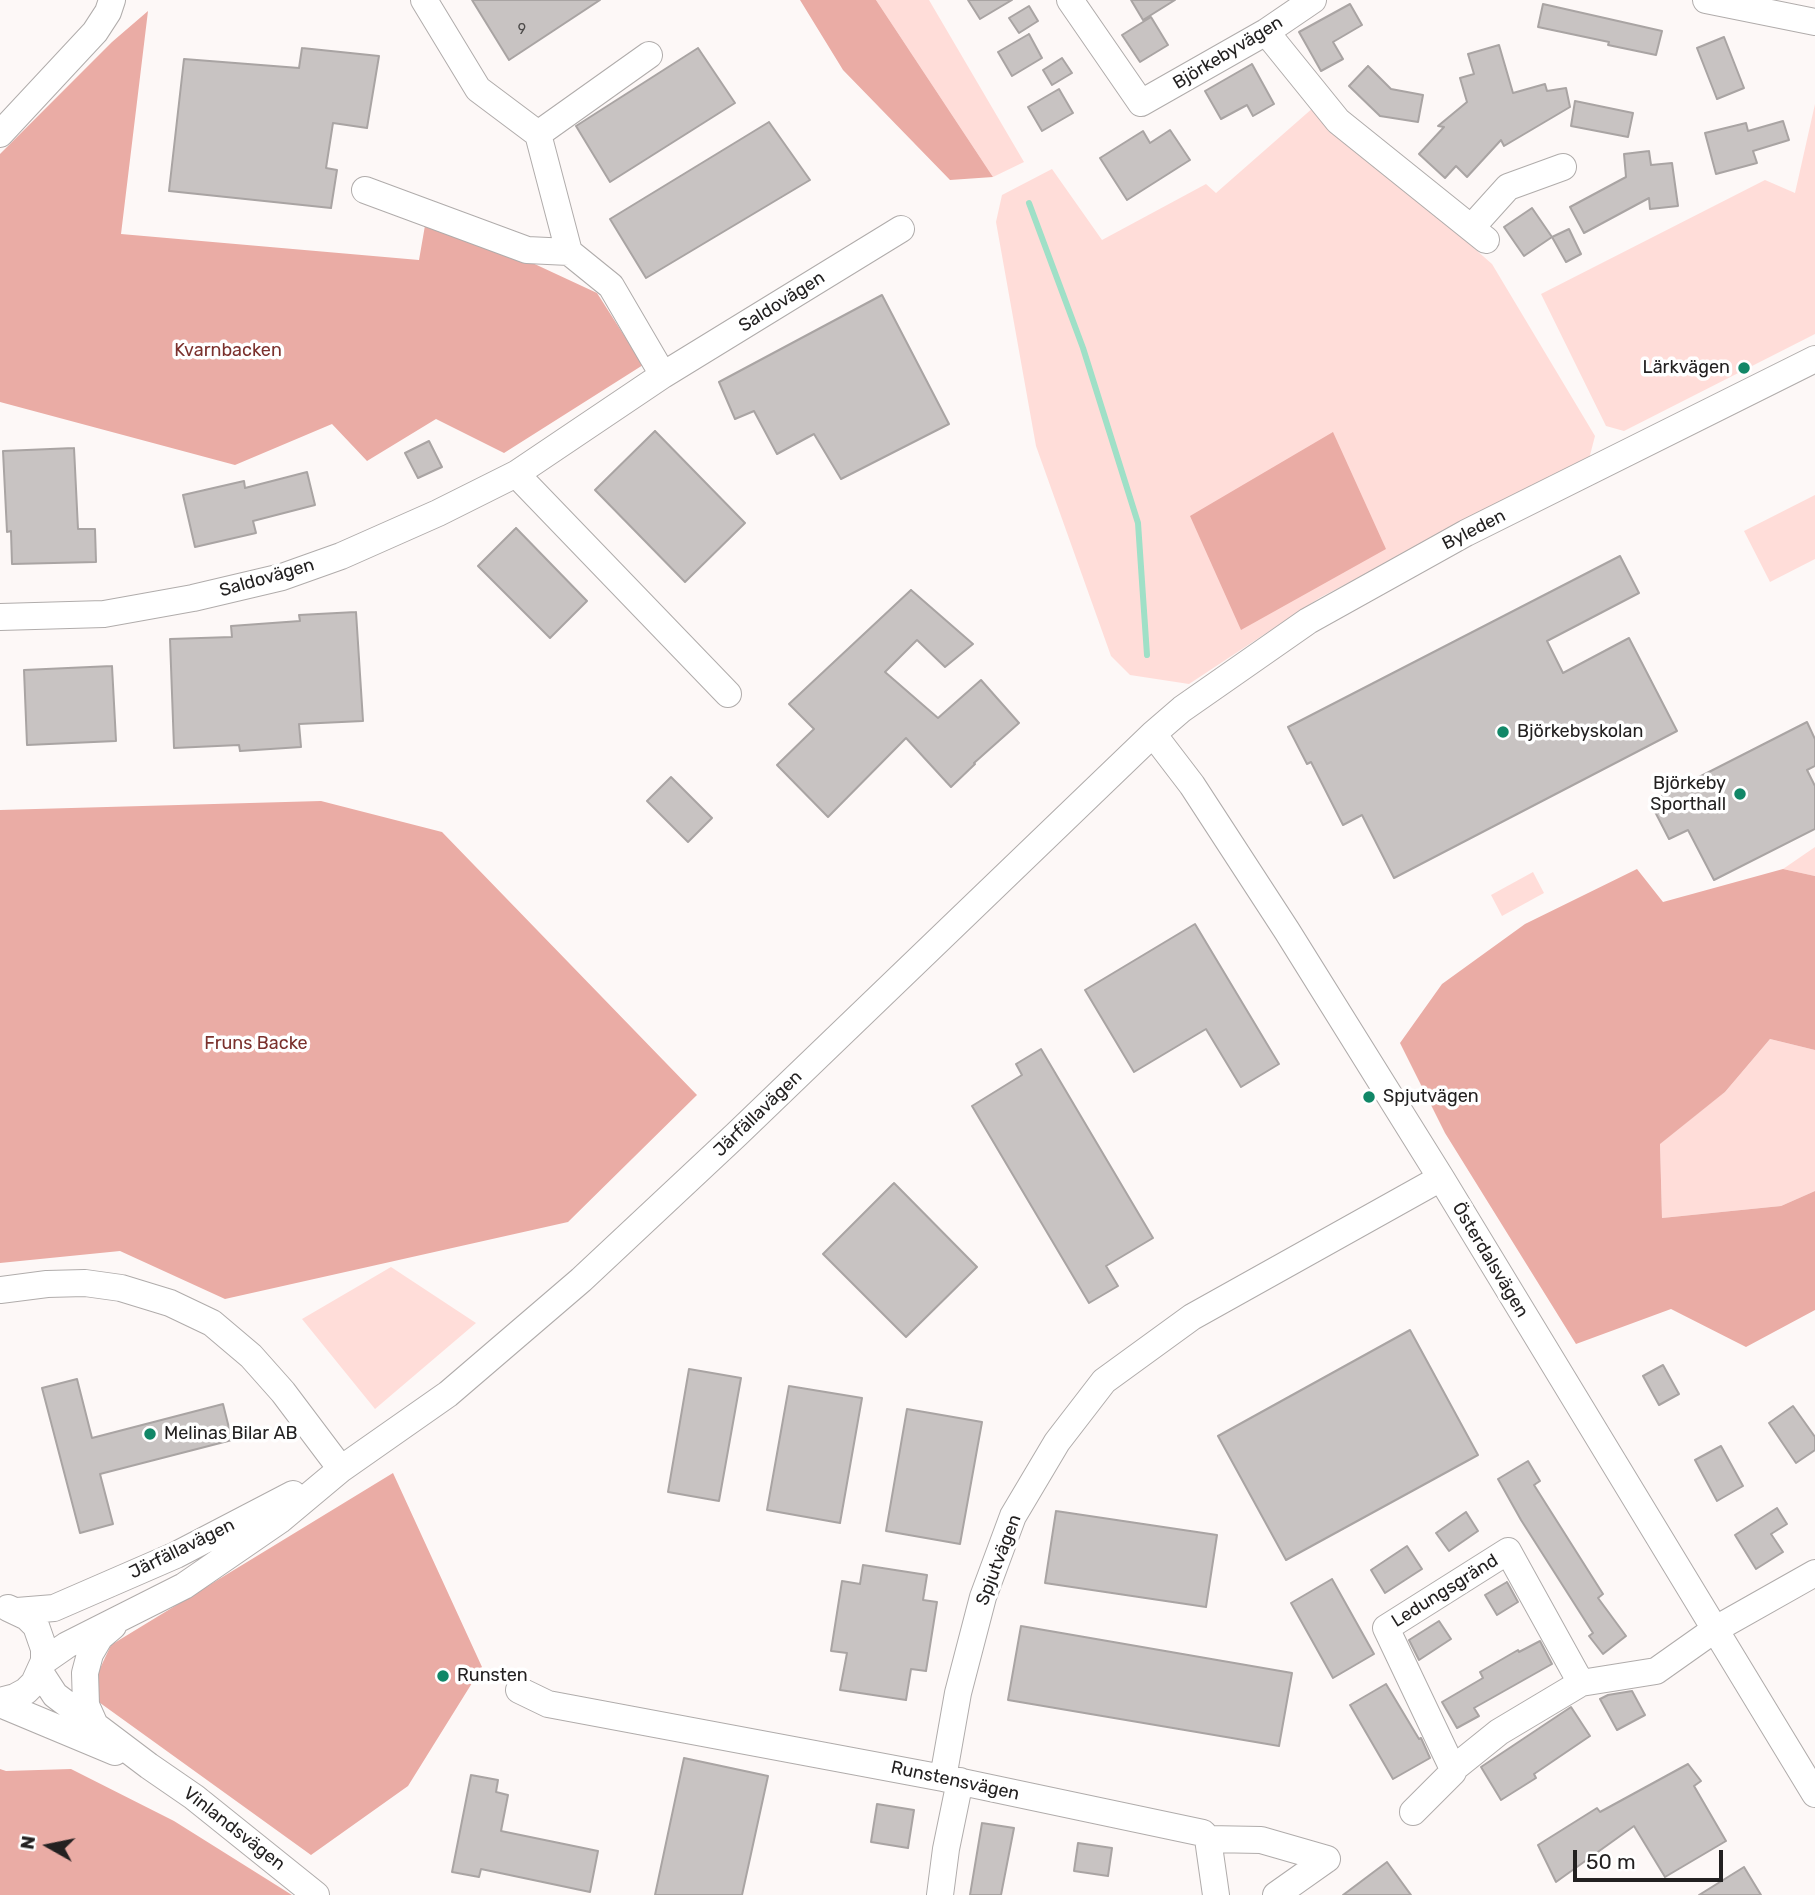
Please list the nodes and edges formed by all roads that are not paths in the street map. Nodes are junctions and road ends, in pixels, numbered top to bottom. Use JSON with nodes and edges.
{"nodes":[{"id":1,"x":112,"y":0,"type":"edge"},
{"id":2,"x":424,"y":0,"type":"edge"},
{"id":3,"x":1070,"y":0,"type":"edge"},
{"id":4,"x":1313,"y":0,"type":"edge"},
{"id":5,"x":1706,"y":0,"type":"edge"},
{"id":6,"x":1815,"y":22,"type":"edge"},
{"id":7,"x":1266,"y":32,"type":"junction"},
{"id":8,"x":649,"y":55,"type":"dead end"},
{"id":9,"x":0,"y":134,"type":"edge"},
{"id":10,"x":538,"y":134,"type":"junction"},
{"id":11,"x":1563,"y":167,"type":"dead end"},
{"id":12,"x":365,"y":190,"type":"dead end"},
{"id":13,"x":901,"y":229,"type":"dead end"},
{"id":14,"x":569,"y":252,"type":"junction"},
{"id":15,"x":1815,"y":359,"type":"edge"},
{"id":16,"x":663,"y":375,"type":"junction"},
{"id":17,"x":516,"y":474,"type":"junction"},
{"id":18,"x":0,"y":617,"type":"edge"},
{"id":19,"x":727,"y":694,"type":"dead end"},
{"id":20,"x":1153,"y":734,"type":"junction"},
{"id":21,"x":1441,"y":1178,"type":"junction"},
{"id":22,"x":0,"y":1290,"type":"edge"},
{"id":23,"x":341,"y":1469,"type":"junction"},
{"id":24,"x":1815,"y":1573,"type":"edge"},
{"id":25,"x":9,"y":1609,"type":"edge"},
{"id":26,"x":122,"y":1617,"type":"junction"},
{"id":27,"x":1714,"y":1630,"type":"junction"},
{"id":28,"x":42,"y":1667,"type":"junction"},
{"id":29,"x":1581,"y":1683,"type":"junction"},
{"id":30,"x":519,"y":1690,"type":"dead end"},
{"id":31,"x":0,"y":1702,"type":"edge"},
{"id":32,"x":95,"y":1726,"type":"junction"},
{"id":33,"x":149,"y":1766,"type":"junction"},
{"id":34,"x":1453,"y":1769,"type":"junction"},
{"id":35,"x":951,"y":1779,"type":"junction"},
{"id":36,"x":1815,"y":1794,"type":"edge"},
{"id":37,"x":1413,"y":1812,"type":"dead end"},
{"id":38,"x":1208,"y":1839,"type":"junction"},
{"id":39,"x":316,"y":1895,"type":"edge"},
{"id":40,"x":940,"y":1895,"type":"edge"},
{"id":41,"x":1216,"y":1895,"type":"edge"},
{"id":42,"x":1276,"y":1895,"type":"edge"}],
"edges":[{"from":1,"to":9,"type":"street"},
{"from":2,"to":10,"type":"street"},
{"from":3,"to":7,"type":"street","name":"Björkebyvägen"},
{"from":4,"to":7,"type":"street","name":"Björkebyvägen"},
{"from":5,"to":6,"type":"street"},
{"from":7,"to":11,"type":"street"},
{"from":8,"to":10,"type":"street"},
{"from":10,"to":14,"type":"street"},
{"from":12,"to":14,"type":"street"},
{"from":13,"to":16,"type":"street","name":"Saldovägen"},
{"from":14,"to":16,"type":"street"},
{"from":15,"to":20,"type":"street","name":"Byleden"},
{"from":16,"to":17,"type":"street","name":"Saldovägen"},
{"from":17,"to":18,"type":"street","name":"Saldovägen"},
{"from":17,"to":19,"type":"street"},
{"from":20,"to":21,"type":"street","name":"Österdalsvägen"},
{"from":20,"to":23,"type":"street","name":"Järfällavägen"},
{"from":21,"to":27,"type":"street","name":"Österdalsvägen"},
{"from":21,"to":35,"type":"street","name":"Spjutvägen"},
{"from":22,"to":23,"type":"street"},
{"from":23,"to":25,"type":"street","name":"Järfällavägen"},
{"from":23,"to":26,"type":"street","name":"Järfällavägen"},
{"from":24,"to":27,"type":"street"},
{"from":25,"to":28,"type":"street"},
{"from":26,"to":28,"type":"street","name":"Järfällavägen"},
{"from":26,"to":32,"type":"street"},
{"from":27,"to":29,"type":"street"},
{"from":27,"to":36,"type":"street","name":"Österdalsvägen"},
{"from":28,"to":31,"type":"street","name":"Järfällavägen"},
{"from":28,"to":32,"type":"street","name":"Vinlandsvägen"},
{"from":29,"to":34,"type":"street"},
{"from":29,"to":34,"type":"street","name":"Ledungsgränd"},
{"from":30,"to":35,"type":"street","name":"Runstensvägen"},
{"from":31,"to":33,"type":"street","name":"Vinlandsvägen"},
{"from":32,"to":33,"type":"street","name":"Vinlandsvägen"},
{"from":33,"to":39,"type":"street","name":"Vinlandsvägen"},
{"from":34,"to":37,"type":"street"},
{"from":35,"to":38,"type":"street","name":"Runstensvägen"},
{"from":35,"to":40,"type":"street","name":"Spjutvägen"},
{"from":38,"to":41,"type":"street"},
{"from":38,"to":42,"type":"street","name":"Runstensvägen"}]}
